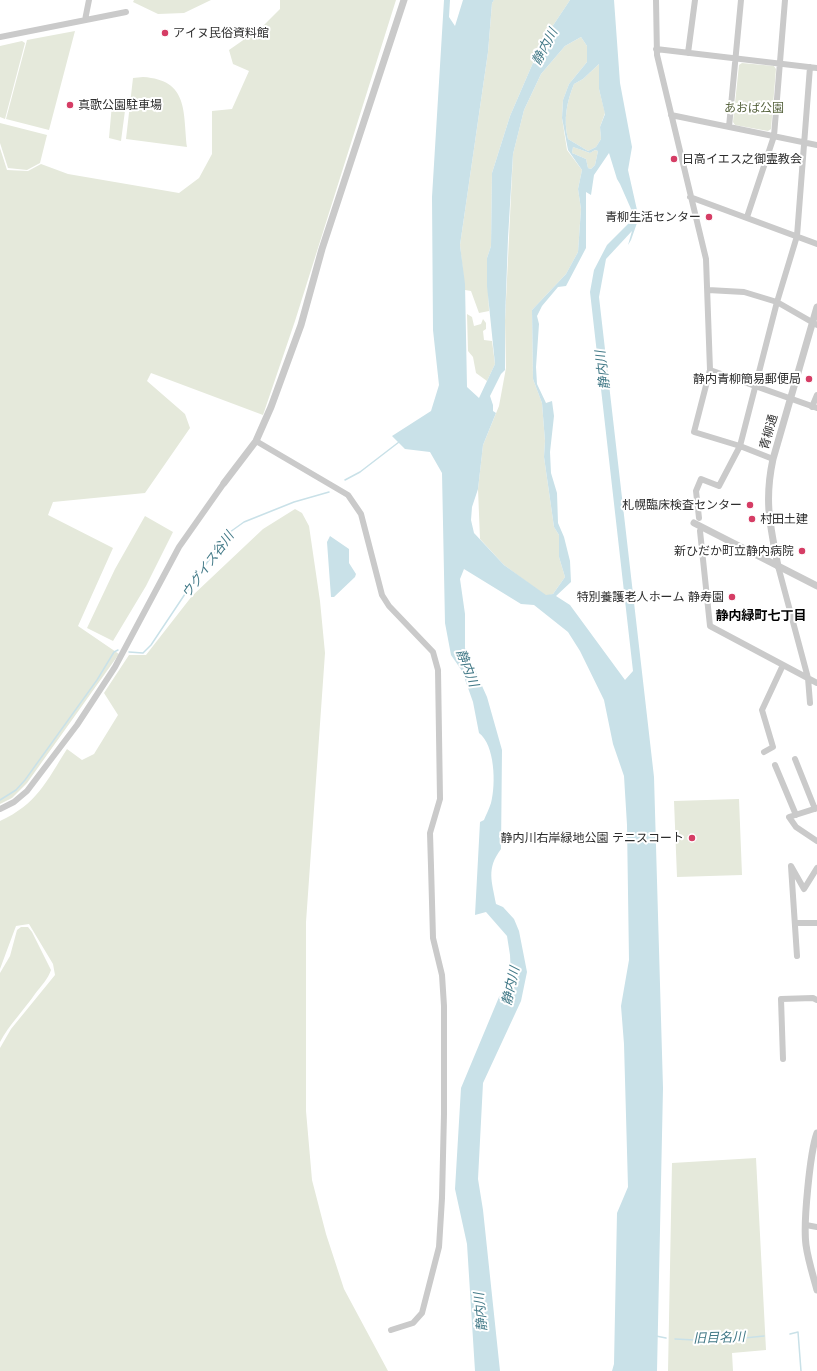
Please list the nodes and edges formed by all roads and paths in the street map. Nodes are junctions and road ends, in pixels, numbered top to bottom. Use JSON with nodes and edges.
{"nodes":[{"id":1,"x":89,"y":0,"type":"edge"},
{"id":2,"x":404,"y":0,"type":"edge"},
{"id":3,"x":656,"y":0,"type":"edge"},
{"id":4,"x":695,"y":0,"type":"edge"},
{"id":5,"x":741,"y":0,"type":"edge"},
{"id":6,"x":785,"y":0,"type":"edge"},
{"id":7,"x":126,"y":12,"type":"dead end"},
{"id":8,"x":85,"y":20,"type":"junction"},
{"id":9,"x":0,"y":37,"type":"edge"},
{"id":10,"x":656,"y":49,"type":"junction"},
{"id":11,"x":688,"y":53,"type":"junction"},
{"id":12,"x":735,"y":58,"type":"junction"},
{"id":13,"x":779,"y":63,"type":"junction"},
{"id":14,"x":810,"y":67,"type":"junction"},
{"id":15,"x":817,"y":68,"type":"edge"},
{"id":16,"x":671,"y":115,"type":"junction"},
{"id":17,"x":729,"y":127,"type":"junction"},
{"id":18,"x":774,"y":136,"type":"junction"},
{"id":19,"x":804,"y":142,"type":"junction"},
{"id":20,"x":817,"y":145,"type":"edge"},
{"id":21,"x":690,"y":197,"type":"junction"},
{"id":22,"x":747,"y":217,"type":"junction"},
{"id":23,"x":797,"y":236,"type":"junction"},
{"id":24,"x":817,"y":244,"type":"edge"},
{"id":25,"x":708,"y":290,"type":"junction"},
{"id":26,"x":777,"y":302,"type":"junction"},
{"id":27,"x":817,"y":307,"type":"edge"},
{"id":28,"x":815,"y":323,"type":"edge"},
{"id":29,"x":710,"y":370,"type":"junction"},
{"id":30,"x":756,"y":385,"type":"junction"},
{"id":31,"x":817,"y":395,"type":"edge"},
{"id":32,"x":790,"y":399,"type":"junction"},
{"id":33,"x":815,"y":407,"type":"edge"},
{"id":34,"x":256,"y":441,"type":"junction"},
{"id":35,"x":740,"y":446,"type":"junction"},
{"id":36,"x":773,"y":459,"type":"junction"},
{"id":37,"x":224,"y":484,"type":"joint"},
{"id":38,"x":696,"y":520,"type":"joint"},
{"id":39,"x":700,"y":531,"type":"dead end"},
{"id":40,"x":778,"y":566,"type":"junction"},
{"id":41,"x":817,"y":586,"type":"edge"},
{"id":42,"x":783,"y":665,"type":"junction"},
{"id":43,"x":808,"y":678,"type":"junction"},
{"id":44,"x":817,"y":683,"type":"edge"},
{"id":45,"x":810,"y":703,"type":"dead end"},
{"id":46,"x":764,"y":752,"type":"dead end"},
{"id":47,"x":795,"y":759,"type":"dead end"},
{"id":48,"x":775,"y":765,"type":"dead end"},
{"id":49,"x":0,"y":809,"type":"edge"},
{"id":50,"x":816,"y":809,"type":"edge"},
{"id":51,"x":796,"y":815,"type":"junction"},
{"id":52,"x":817,"y":841,"type":"edge"},
{"id":53,"x":817,"y":868,"type":"edge"},
{"id":54,"x":795,"y":923,"type":"junction"},
{"id":55,"x":817,"y":923,"type":"edge"},
{"id":56,"x":797,"y":956,"type":"dead end"},
{"id":57,"x":817,"y":1000,"type":"edge"},
{"id":58,"x":783,"y":1059,"type":"dead end"},
{"id":59,"x":817,"y":1133,"type":"edge"},
{"id":60,"x":815,"y":1151,"type":"edge"},
{"id":61,"x":806,"y":1226,"type":"junction"},
{"id":62,"x":817,"y":1227,"type":"edge"},
{"id":63,"x":817,"y":1290,"type":"edge"},
{"id":64,"x":391,"y":1330,"type":"dead end"}],
"edges":[{"from":1,"to":8,"type":"street"},
{"from":2,"to":34,"type":"street"},
{"from":3,"to":10,"type":"street"},
{"from":4,"to":11,"type":"street"},
{"from":5,"to":12,"type":"street"},
{"from":6,"to":13,"type":"street"},
{"from":7,"to":8,"type":"street"},
{"from":8,"to":9,"type":"street"},
{"from":10,"to":11,"type":"street"},
{"from":10,"to":16,"type":"street"},
{"from":11,"to":12,"type":"street"},
{"from":12,"to":13,"type":"street"},
{"from":12,"to":17,"type":"street"},
{"from":13,"to":14,"type":"street"},
{"from":13,"to":18,"type":"street"},
{"from":14,"to":15,"type":"street"},
{"from":14,"to":19,"type":"street"},
{"from":16,"to":17,"type":"street"},
{"from":16,"to":21,"type":"street"},
{"from":17,"to":18,"type":"street"},
{"from":18,"to":19,"type":"street"},
{"from":18,"to":22,"type":"street"},
{"from":19,"to":20,"type":"street"},
{"from":19,"to":23,"type":"street"},
{"from":21,"to":22,"type":"street"},
{"from":21,"to":25,"type":"street"},
{"from":22,"to":23,"type":"street"},
{"from":23,"to":24,"type":"street"},
{"from":23,"to":26,"type":"street"},
{"from":25,"to":26,"type":"street"},
{"from":25,"to":29,"type":"street"},
{"from":26,"to":28,"type":"street"},
{"from":26,"to":30,"type":"street"},
{"from":27,"to":28,"type":"street","name":"青柳通"},
{"from":28,"to":32,"type":"street","name":"青柳通"},
{"from":29,"to":30,"type":"street"},
{"from":29,"to":35,"type":"street"},
{"from":30,"to":32,"type":"street"},
{"from":30,"to":35,"type":"street"},
{"from":31,"to":33,"type":"street"},
{"from":32,"to":33,"type":"street"},
{"from":32,"to":36,"type":"street","name":"青柳通"},
{"from":34,"to":37,"type":"street"},
{"from":34,"to":64,"type":"street"},
{"from":35,"to":36,"type":"street"},
{"from":35,"to":38,"type":"street"},
{"from":36,"to":40,"type":"street","name":"青柳通"},
{"from":37,"to":49,"type":"street"},
{"from":38,"to":40,"type":"street"},
{"from":39,"to":42,"type":"street"},
{"from":40,"to":41,"type":"street"},
{"from":40,"to":43,"type":"street"},
{"from":42,"to":43,"type":"street"},
{"from":42,"to":46,"type":"street"},
{"from":43,"to":44,"type":"street"},
{"from":43,"to":45,"type":"street"},
{"from":47,"to":50,"type":"street"},
{"from":48,"to":51,"type":"street"},
{"from":50,"to":51,"type":"street"},
{"from":51,"to":52,"type":"street"},
{"from":53,"to":54,"type":"street"},
{"from":54,"to":55,"type":"street"},
{"from":54,"to":56,"type":"street"},
{"from":57,"to":58,"type":"street"},
{"from":59,"to":60,"type":"street"},
{"from":60,"to":61,"type":"street"},
{"from":61,"to":62,"type":"street"},
{"from":61,"to":63,"type":"street"}]}
